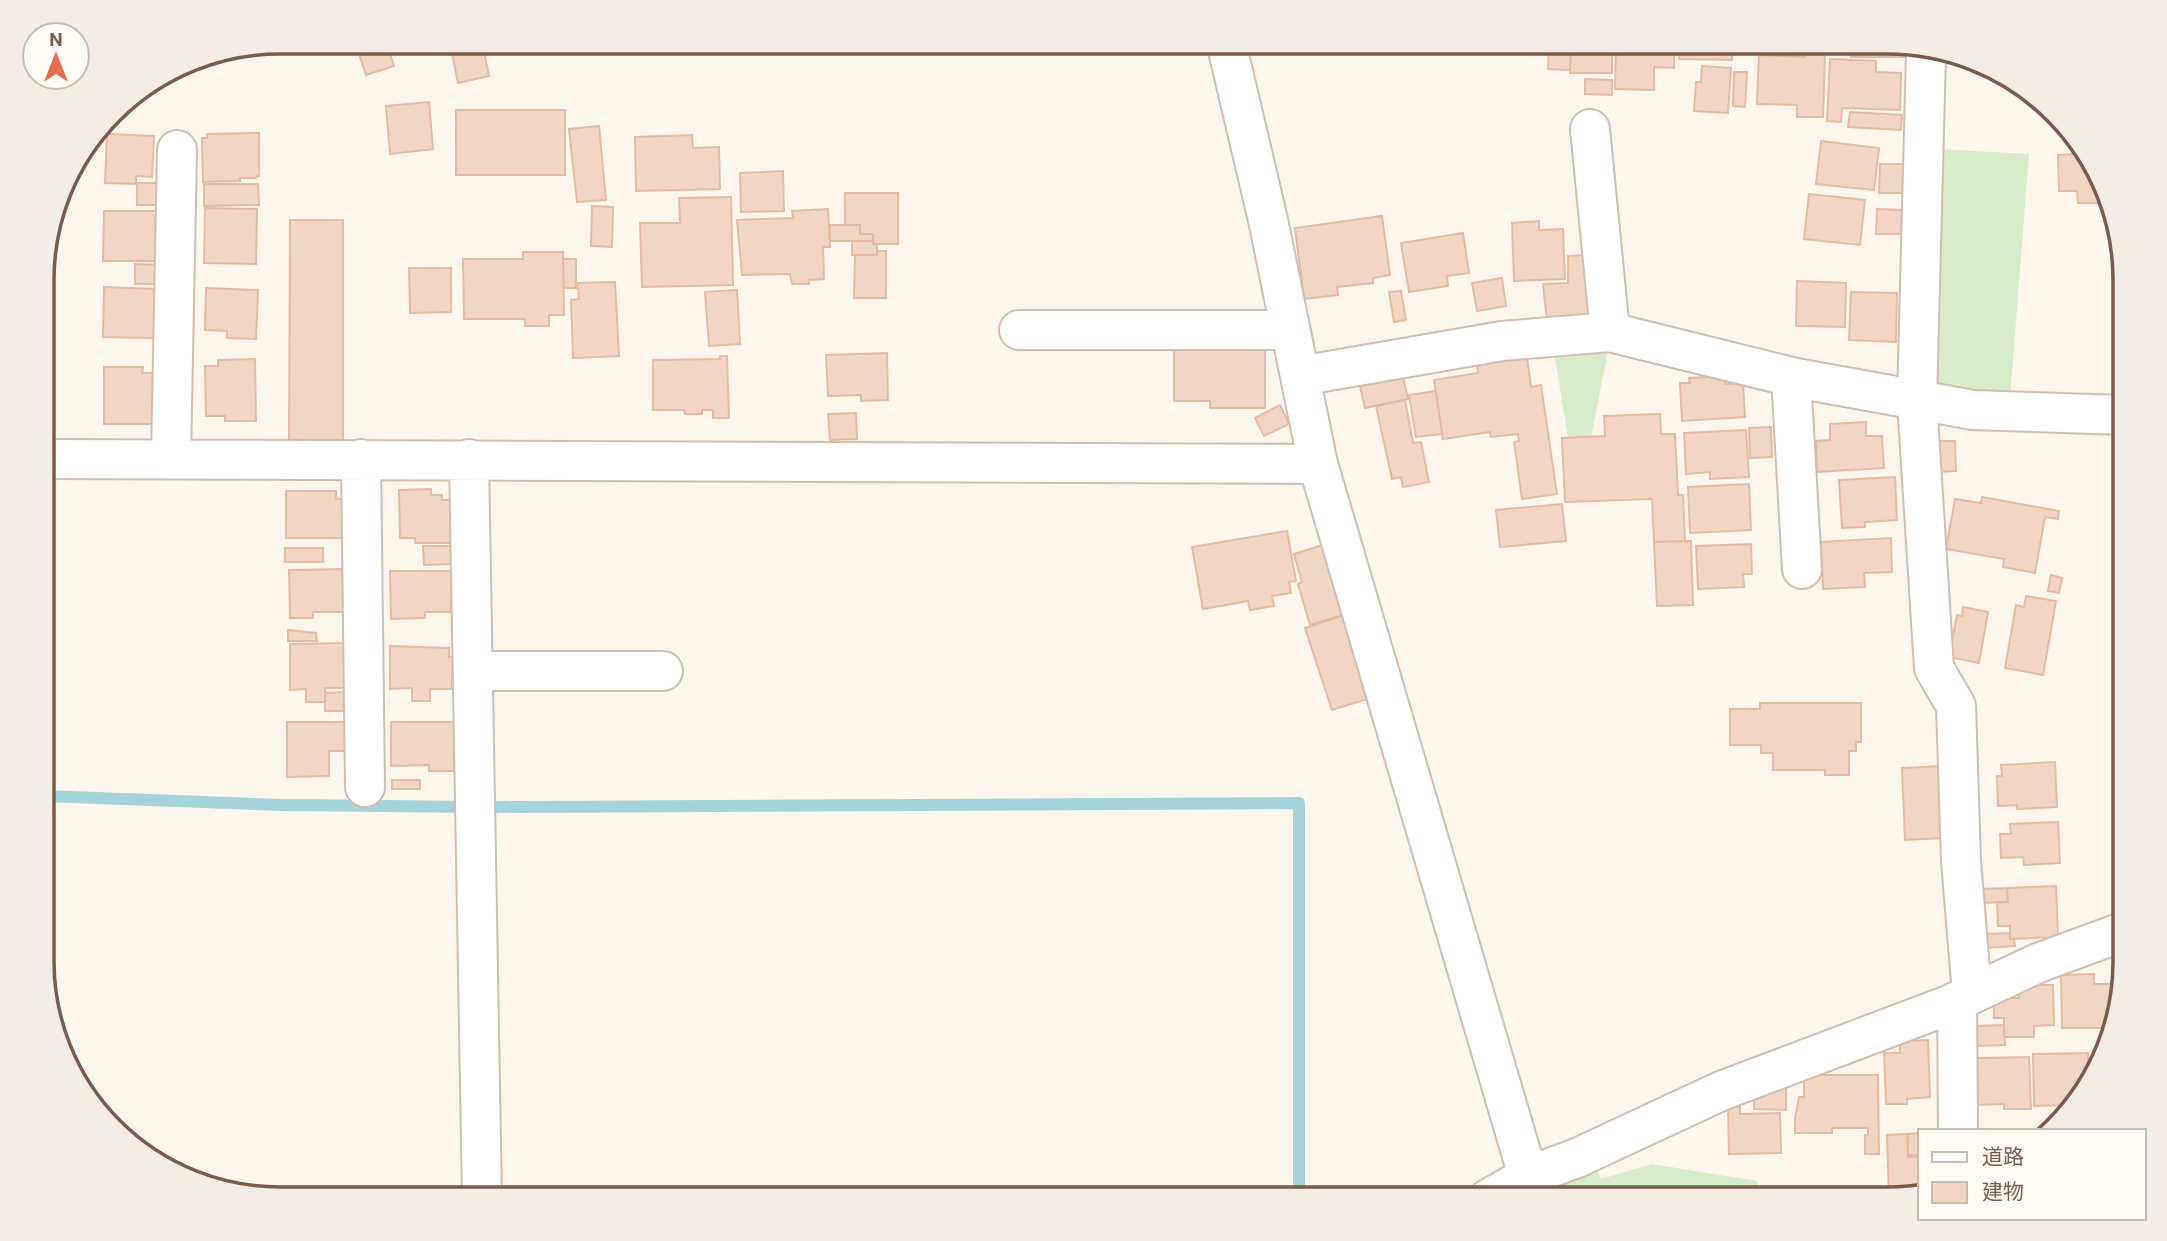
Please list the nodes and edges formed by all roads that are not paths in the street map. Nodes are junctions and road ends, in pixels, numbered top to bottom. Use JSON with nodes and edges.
{"nodes":[{"id":1,"x":1229,"y":54,"type":"edge"},
{"id":2,"x":1926,"y":58,"type":"edge"},
{"id":3,"x":1590,"y":129,"type":"dead end"},
{"id":4,"x":177,"y":150,"type":"dead end"},
{"id":5,"x":1019,"y":330,"type":"dead end"},
{"id":6,"x":1290,"y":330,"type":"junction"},
{"id":7,"x":1610,"y":332,"type":"junction"},
{"id":8,"x":1300,"y":376,"type":"junction"},
{"id":9,"x":1791,"y":377,"type":"junction"},
{"id":10,"x":1917,"y":401,"type":"junction"},
{"id":11,"x":2112,"y":415,"type":"edge"},
{"id":12,"x":171,"y":458,"type":"junction"},
{"id":13,"x":54,"y":459,"type":"edge"},
{"id":14,"x":361,"y":459,"type":"junction"},
{"id":15,"x":469,"y":459,"type":"junction"},
{"id":16,"x":1318,"y":464,"type":"junction"},
{"id":17,"x":1802,"y":569,"type":"dead end"},
{"id":18,"x":473,"y":671,"type":"junction"},
{"id":19,"x":663,"y":671,"type":"dead end"},
{"id":20,"x":365,"y":787,"type":"dead end"},
{"id":21,"x":2112,"y":935,"type":"edge"},
{"id":22,"x":1965,"y":998,"type":"junction"},
{"id":23,"x":1958,"y":1129,"type":"edge"},
{"id":24,"x":1528,"y":1176,"type":"junction"},
{"id":25,"x":1511,"y":1186,"type":"edge"},
{"id":26,"x":482,"y":1187,"type":"edge"}],
"edges":[{"from":1,"to":6,"type":"street"},
{"from":2,"to":10,"type":"street"},
{"from":3,"to":7,"type":"street"},
{"from":4,"to":12,"type":"street"},
{"from":5,"to":6,"type":"street"},
{"from":6,"to":8,"type":"street"},
{"from":7,"to":8,"type":"street"},
{"from":7,"to":9,"type":"street"},
{"from":8,"to":16,"type":"street"},
{"from":9,"to":10,"type":"street"},
{"from":9,"to":17,"type":"street"},
{"from":10,"to":11,"type":"street"},
{"from":10,"to":22,"type":"street"},
{"from":12,"to":13,"type":"street"},
{"from":12,"to":14,"type":"street"},
{"from":14,"to":15,"type":"street"},
{"from":14,"to":20,"type":"street"},
{"from":15,"to":16,"type":"street"},
{"from":15,"to":18,"type":"street"},
{"from":16,"to":24,"type":"street"},
{"from":18,"to":19,"type":"street"},
{"from":18,"to":26,"type":"street"},
{"from":21,"to":22,"type":"street"},
{"from":22,"to":23,"type":"street"},
{"from":22,"to":24,"type":"street"},
{"from":24,"to":25,"type":"street"}]}
